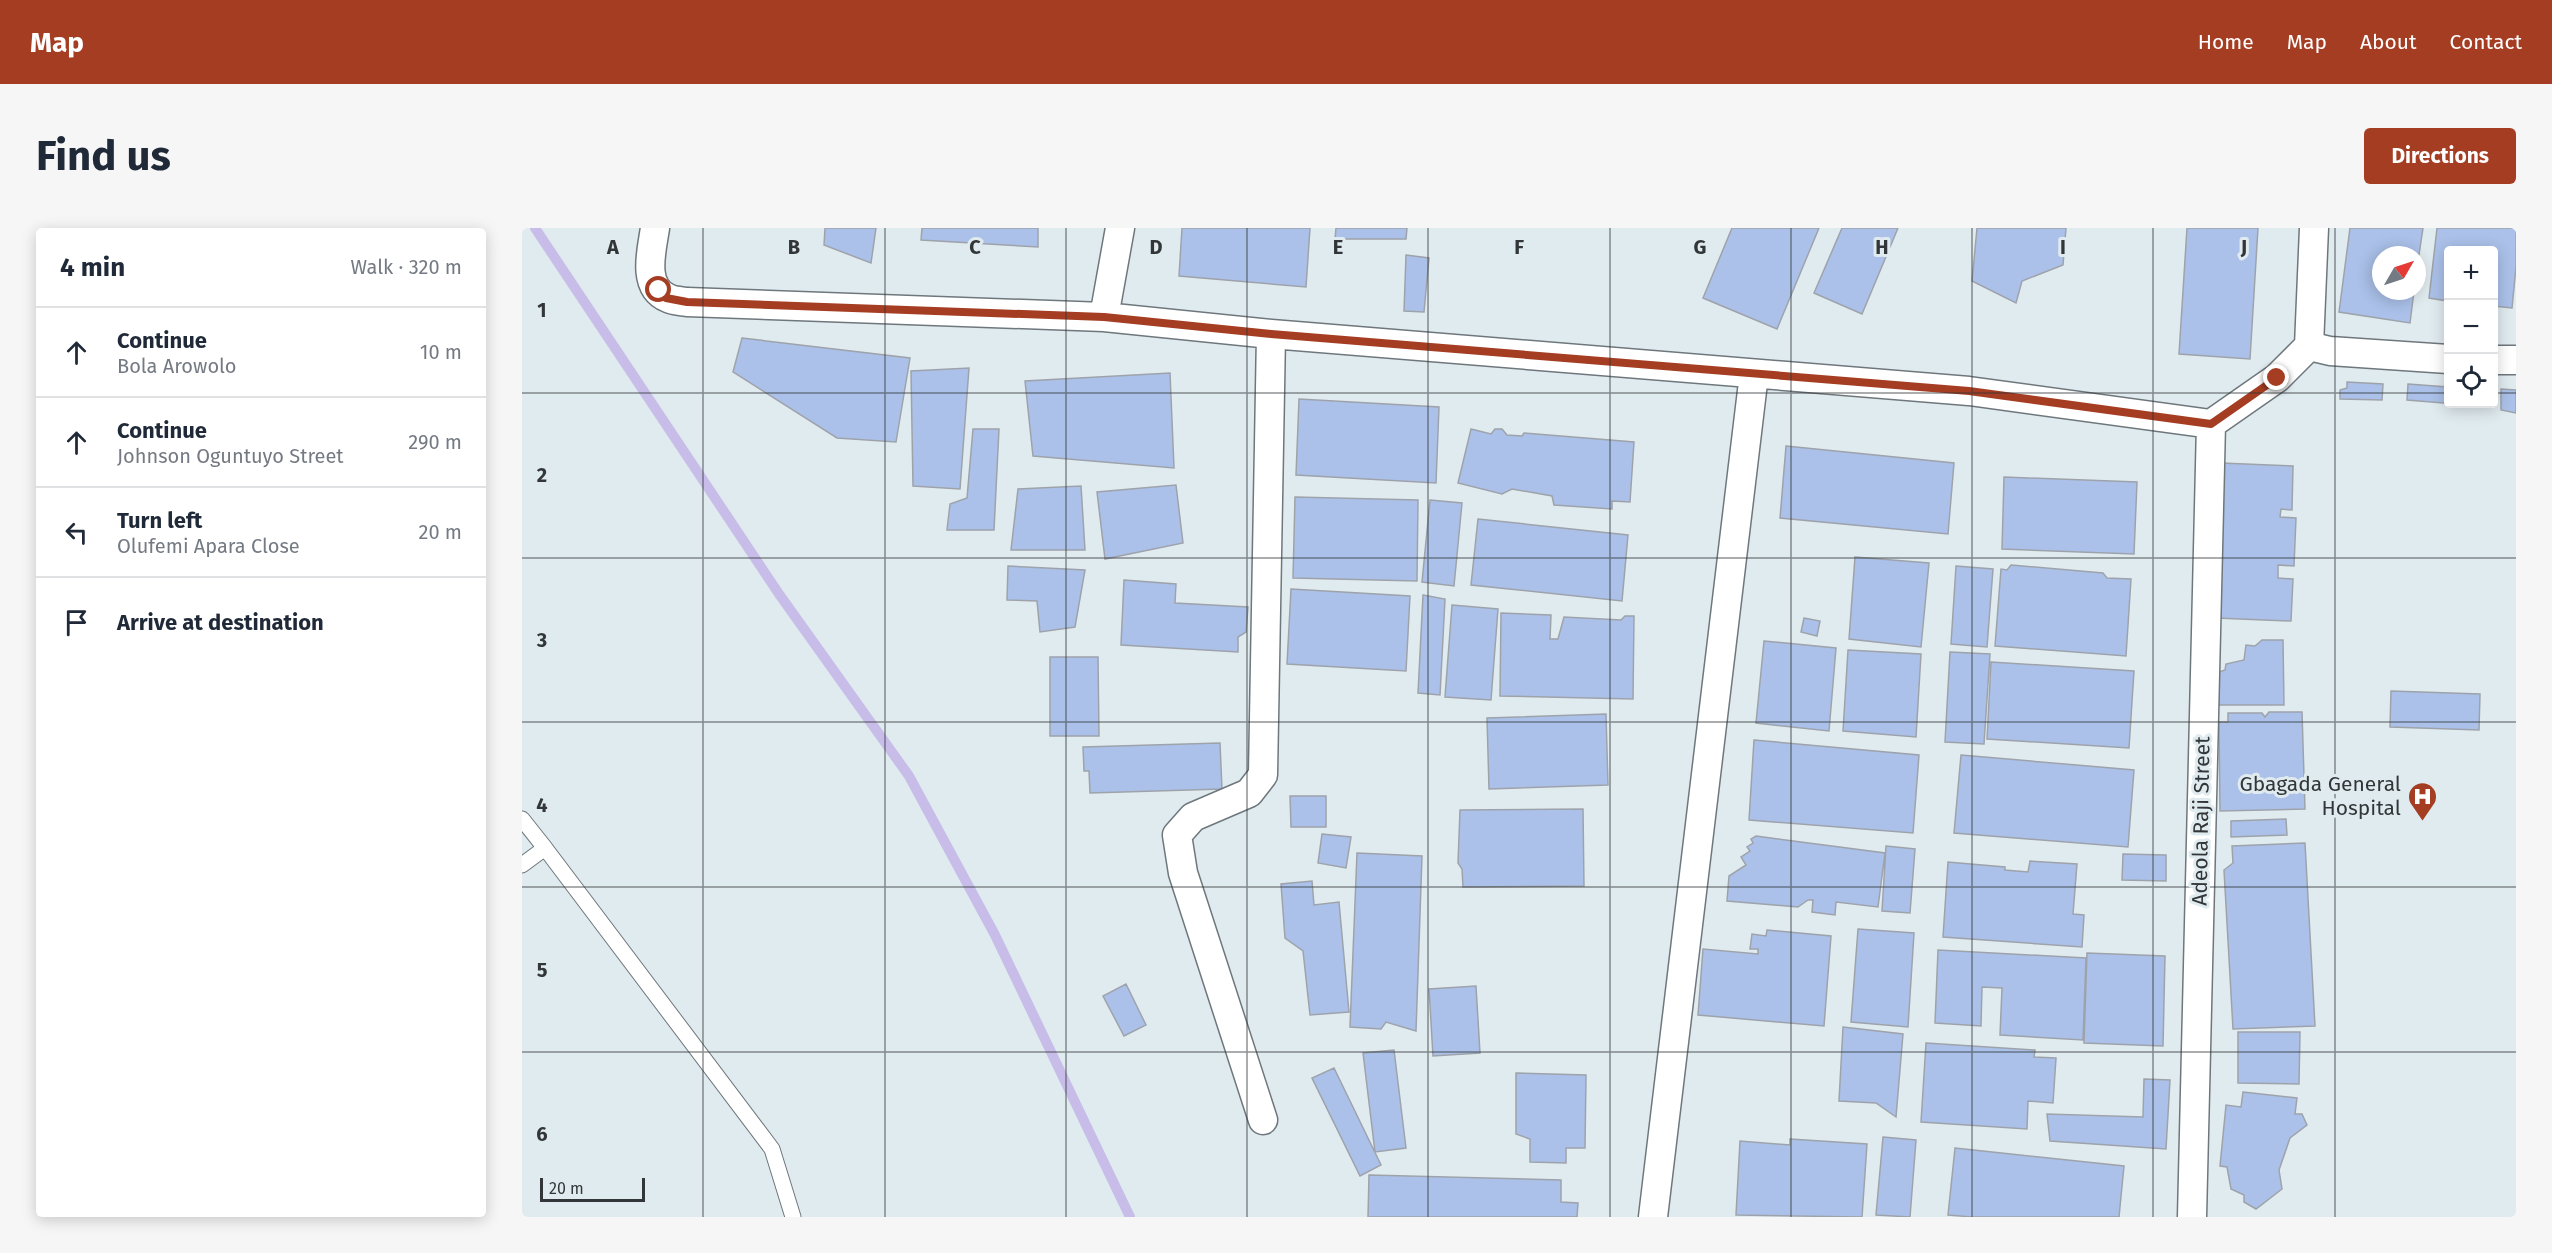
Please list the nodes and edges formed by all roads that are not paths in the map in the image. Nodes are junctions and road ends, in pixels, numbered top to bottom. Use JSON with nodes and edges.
{"nodes":[{"id":1,"x":655,"y":228,"type":"edge"},
{"id":2,"x":1120,"y":228,"type":"edge"},
{"id":3,"x":2314,"y":228,"type":"edge"},
{"id":4,"x":1104,"y":317,"type":"junction"},
{"id":5,"x":1271,"y":334,"type":"junction"},
{"id":6,"x":2309,"y":346,"type":"junction"},
{"id":7,"x":2444,"y":360,"type":"edge"},
{"id":8,"x":2498,"y":360,"type":"edge"},
{"id":9,"x":2516,"y":360,"type":"edge"},
{"id":10,"x":1754,"y":374,"type":"junction"},
{"id":11,"x":2211,"y":424,"type":"junction"},
{"id":12,"x":522,"y":819,"type":"edge"},
{"id":13,"x":545,"y":848,"type":"junction"},
{"id":14,"x":522,"y":865,"type":"edge"},
{"id":15,"x":1263,"y":1120,"type":"dead end"},
{"id":16,"x":793,"y":1217,"type":"edge"},
{"id":17,"x":1653,"y":1217,"type":"edge"},
{"id":18,"x":2192,"y":1217,"type":"edge"}],
"edges":[{"from":1,"to":4,"type":"street"},
{"from":2,"to":4,"type":"street"},
{"from":3,"to":6,"type":"street"},
{"from":4,"to":5,"type":"street"},
{"from":5,"to":10,"type":"street"},
{"from":5,"to":15,"type":"street"},
{"from":6,"to":7,"type":"street"},
{"from":6,"to":11,"type":"street"},
{"from":8,"to":9,"type":"street"},
{"from":10,"to":11,"type":"street"},
{"from":10,"to":17,"type":"street"},
{"from":11,"to":18,"type":"street","name":"Adeola Raji Street"},
{"from":12,"to":13,"type":"lane"},
{"from":13,"to":14,"type":"lane"},
{"from":13,"to":16,"type":"lane"}]}
